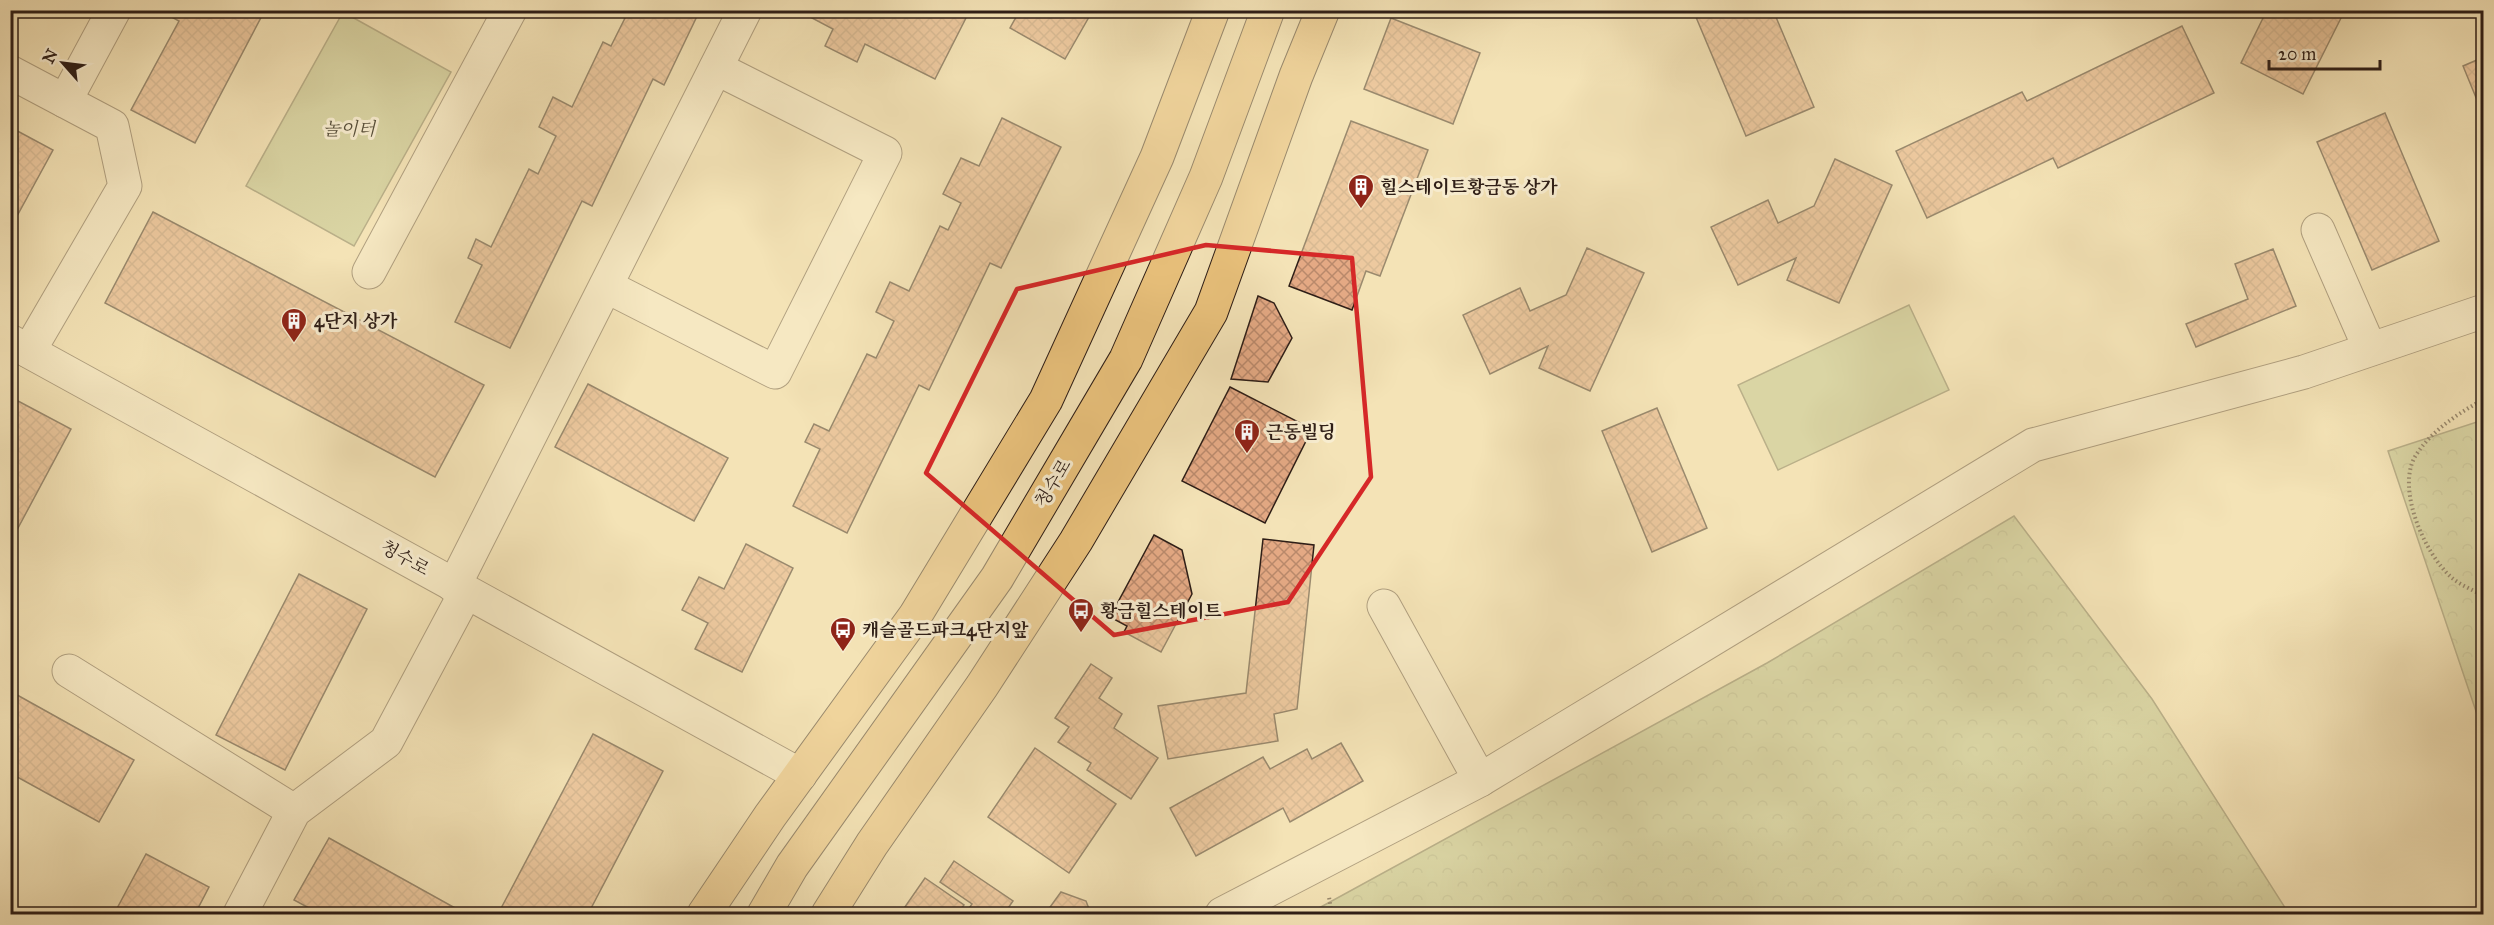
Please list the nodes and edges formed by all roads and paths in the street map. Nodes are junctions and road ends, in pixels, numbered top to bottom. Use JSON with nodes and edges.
{"nodes":[{"id":1,"x":114,"y":10,"type":"edge"},
{"id":2,"x":510,"y":10,"type":"edge"},
{"id":3,"x":745,"y":10,"type":"edge"},
{"id":4,"x":1213,"y":10,"type":"edge"},
{"id":5,"x":1268,"y":10,"type":"edge"},
{"id":6,"x":1323,"y":10,"type":"edge"},
{"id":7,"x":716,"y":68,"type":"junction"},
{"id":8,"x":10,"y":72,"type":"edge"},
{"id":9,"x":65,"y":101,"type":"junction"},
{"id":10,"x":2318,"y":230,"type":"dead end"},
{"id":11,"x":369,"y":272,"type":"dead end"},
{"id":12,"x":606,"y":286,"type":"junction"},
{"id":13,"x":2484,"y":311,"type":"edge"},
{"id":14,"x":20,"y":346,"type":"edge"},
{"id":15,"x":2370,"y":349,"type":"junction"},
{"id":16,"x":2484,"y":399,"type":"edge"},
{"id":17,"x":460,"y":589,"type":"junction"},
{"id":18,"x":2484,"y":596,"type":"edge"},
{"id":19,"x":1384,"y":606,"type":"dead end"},
{"id":20,"x":69,"y":671,"type":"dead end"},
{"id":21,"x":800,"y":775,"type":"junction"},
{"id":22,"x":1480,"y":780,"type":"junction"},
{"id":23,"x":294,"y":811,"type":"junction"},
{"id":24,"x":240,"y":915,"type":"edge"},
{"id":25,"x":704,"y":915,"type":"edge"},
{"id":26,"x":764,"y":915,"type":"edge"},
{"id":27,"x":828,"y":915,"type":"edge"},
{"id":28,"x":1222,"y":915,"type":"edge"}],
"edges":[{"from":1,"to":9,"type":"street"},
{"from":2,"to":11,"type":"street"},
{"from":3,"to":7,"type":"street"},
{"from":4,"to":21,"type":"main road"},
{"from":5,"to":26,"type":"main road","name":"청수로"},
{"from":6,"to":27,"type":"main road"},
{"from":7,"to":12,"type":"street"},
{"from":7,"to":12,"type":"street"},
{"from":8,"to":9,"type":"street"},
{"from":9,"to":14,"type":"street"},
{"from":10,"to":15,"type":"street"},
{"from":12,"to":17,"type":"street"},
{"from":13,"to":15,"type":"street"},
{"from":14,"to":17,"type":"street","name":"청수로"},
{"from":15,"to":22,"type":"street"},
{"from":16,"to":18,"type":"path"},
{"from":17,"to":21,"type":"street","name":"청수로"},
{"from":17,"to":23,"type":"street"},
{"from":19,"to":22,"type":"street"},
{"from":20,"to":23,"type":"street"},
{"from":21,"to":25,"type":"main road"},
{"from":22,"to":28,"type":"street"},
{"from":23,"to":24,"type":"street"}]}
